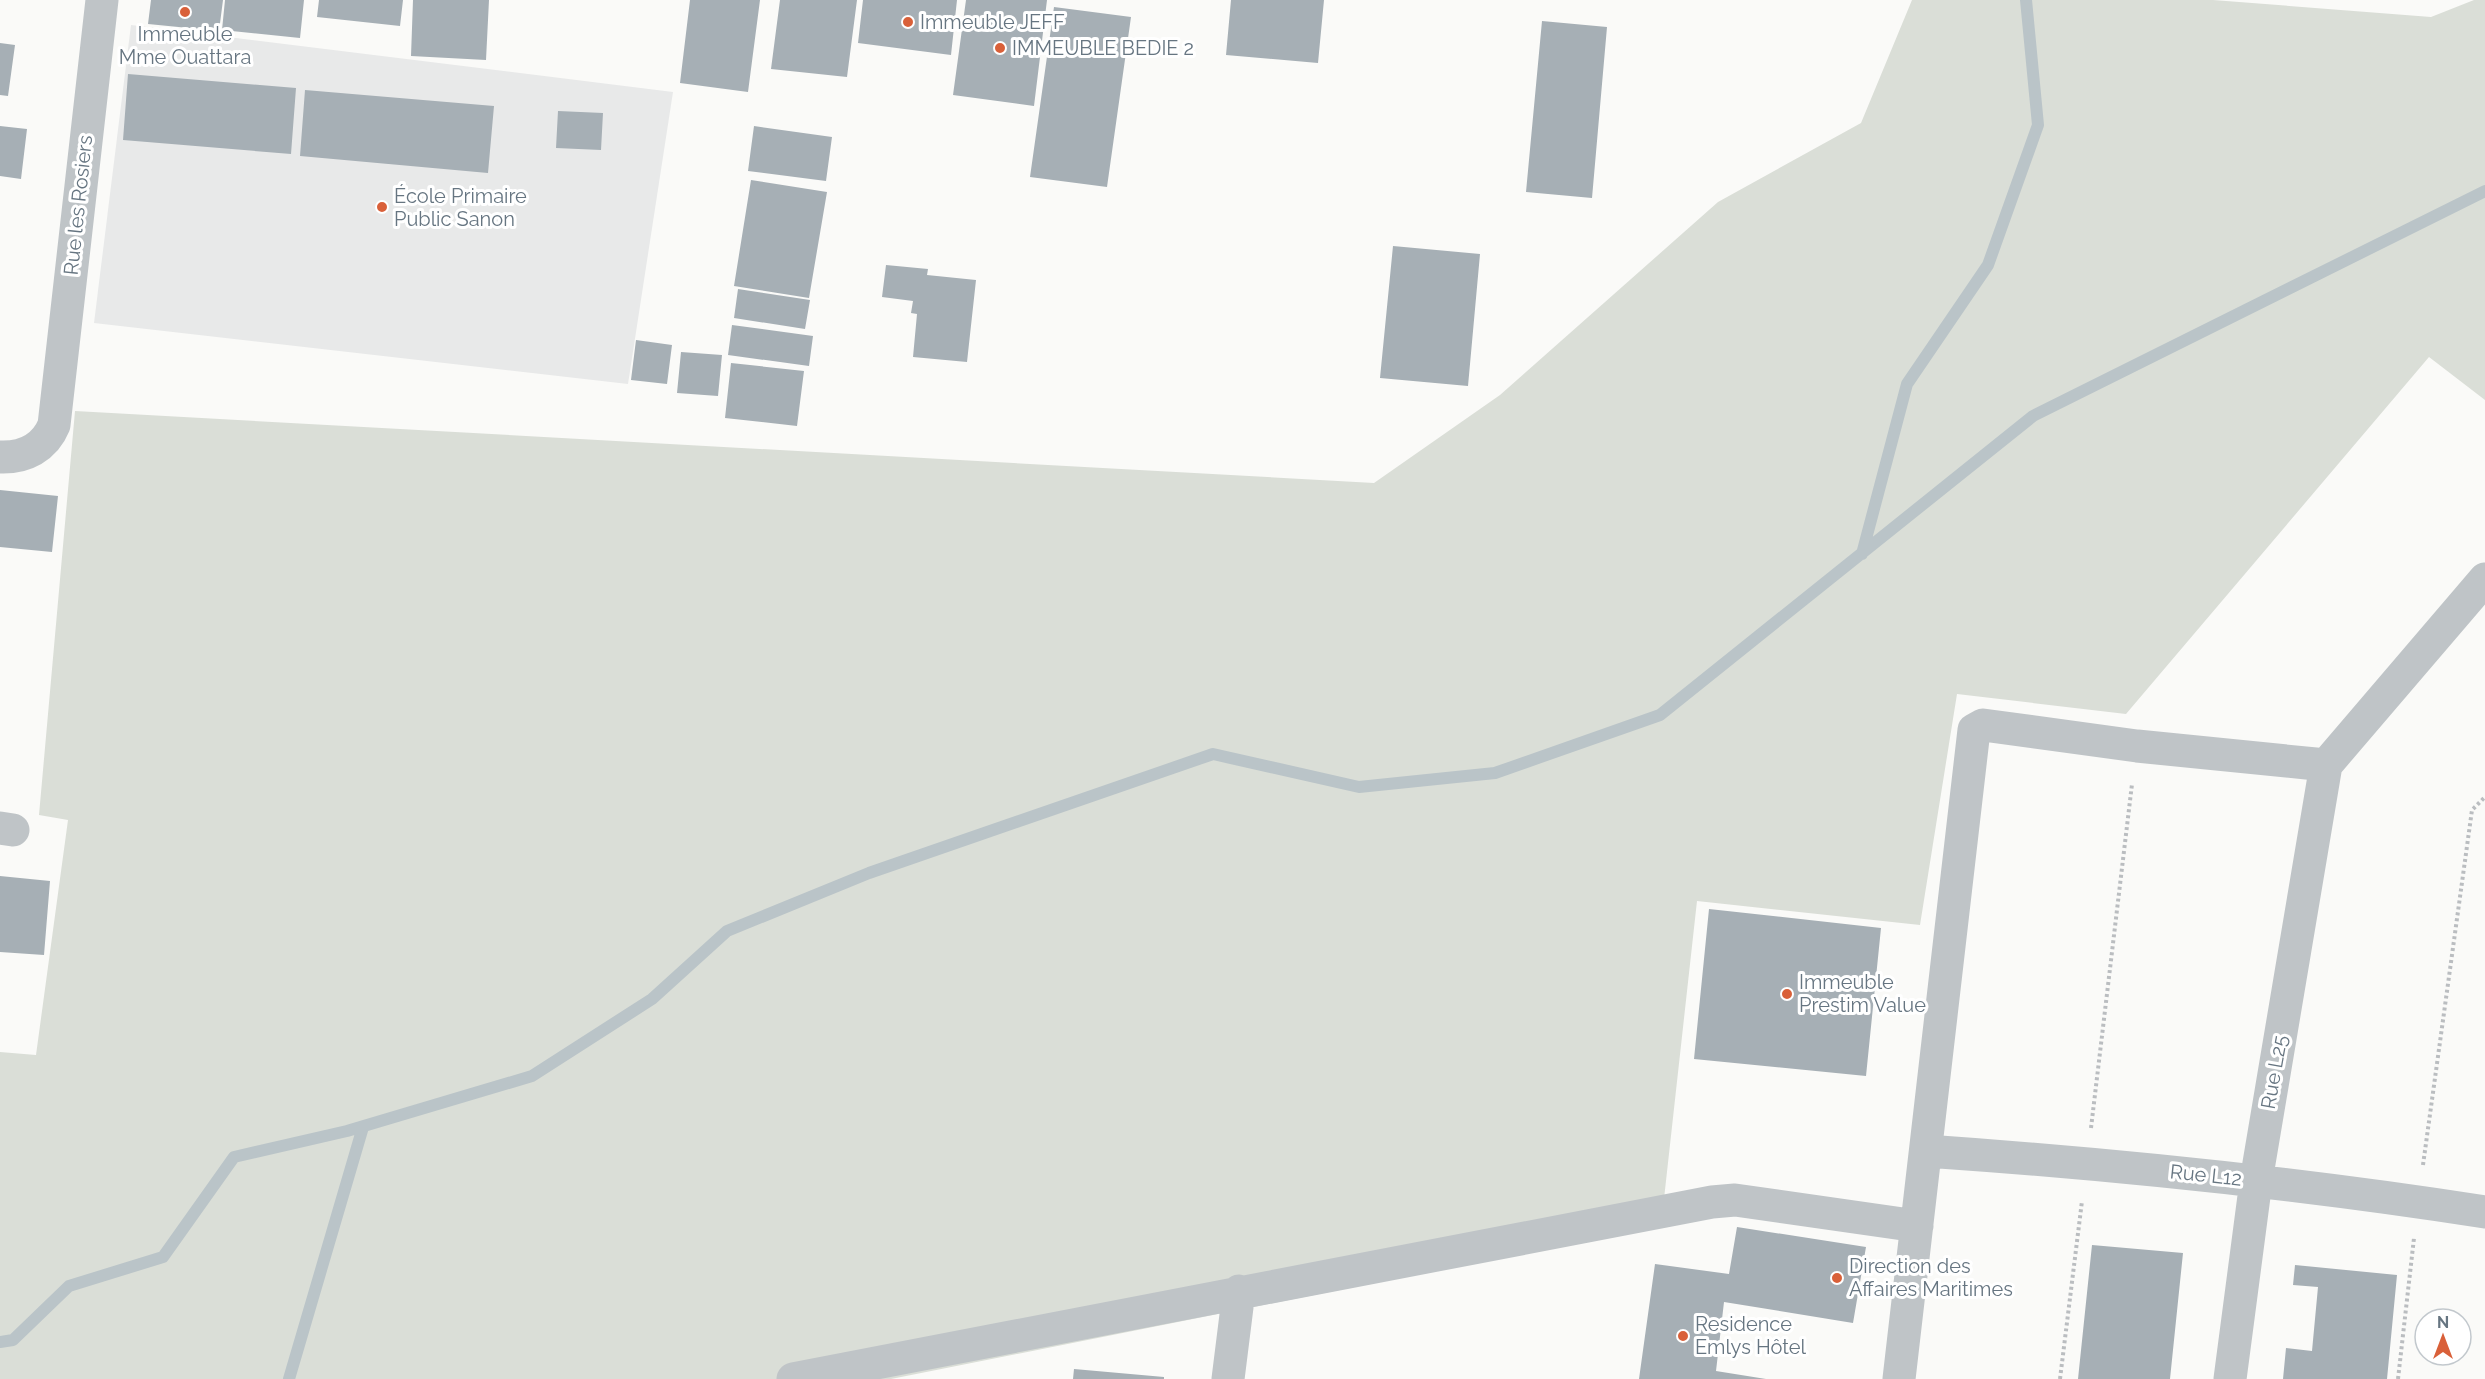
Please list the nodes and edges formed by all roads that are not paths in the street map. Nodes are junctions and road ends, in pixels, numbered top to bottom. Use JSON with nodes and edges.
{"nodes":[{"id":1,"x":102,"y":0,"type":"edge"},
{"id":2,"x":0,"y":457,"type":"edge"},
{"id":3,"x":2485,"y":579,"type":"edge"},
{"id":4,"x":2326,"y":765,"type":"junction"},
{"id":5,"x":1926,"y":1151,"type":"junction"},
{"id":6,"x":2256,"y":1181,"type":"junction"},
{"id":7,"x":2485,"y":1212,"type":"edge"},
{"id":8,"x":1917,"y":1226,"type":"junction"},
{"id":9,"x":1239,"y":1291,"type":"junction"},
{"id":10,"x":793,"y":1379,"type":"edge"},
{"id":11,"x":1228,"y":1379,"type":"edge"},
{"id":12,"x":1899,"y":1379,"type":"edge"},
{"id":13,"x":2230,"y":1379,"type":"edge"}],
"edges":[{"from":1,"to":2,"type":"street","name":"Rue les Rosiers"},
{"from":3,"to":4,"type":"street"},
{"from":4,"to":5,"type":"street"},
{"from":4,"to":6,"type":"street","name":"Rue L25"},
{"from":5,"to":6,"type":"street","name":"Rue L12"},
{"from":5,"to":8,"type":"street"},
{"from":6,"to":7,"type":"street","name":"Rue L12"},
{"from":6,"to":13,"type":"street","name":"Rue L25"},
{"from":8,"to":9,"type":"street"},
{"from":8,"to":12,"type":"street"},
{"from":9,"to":10,"type":"street"},
{"from":9,"to":11,"type":"street"}]}
